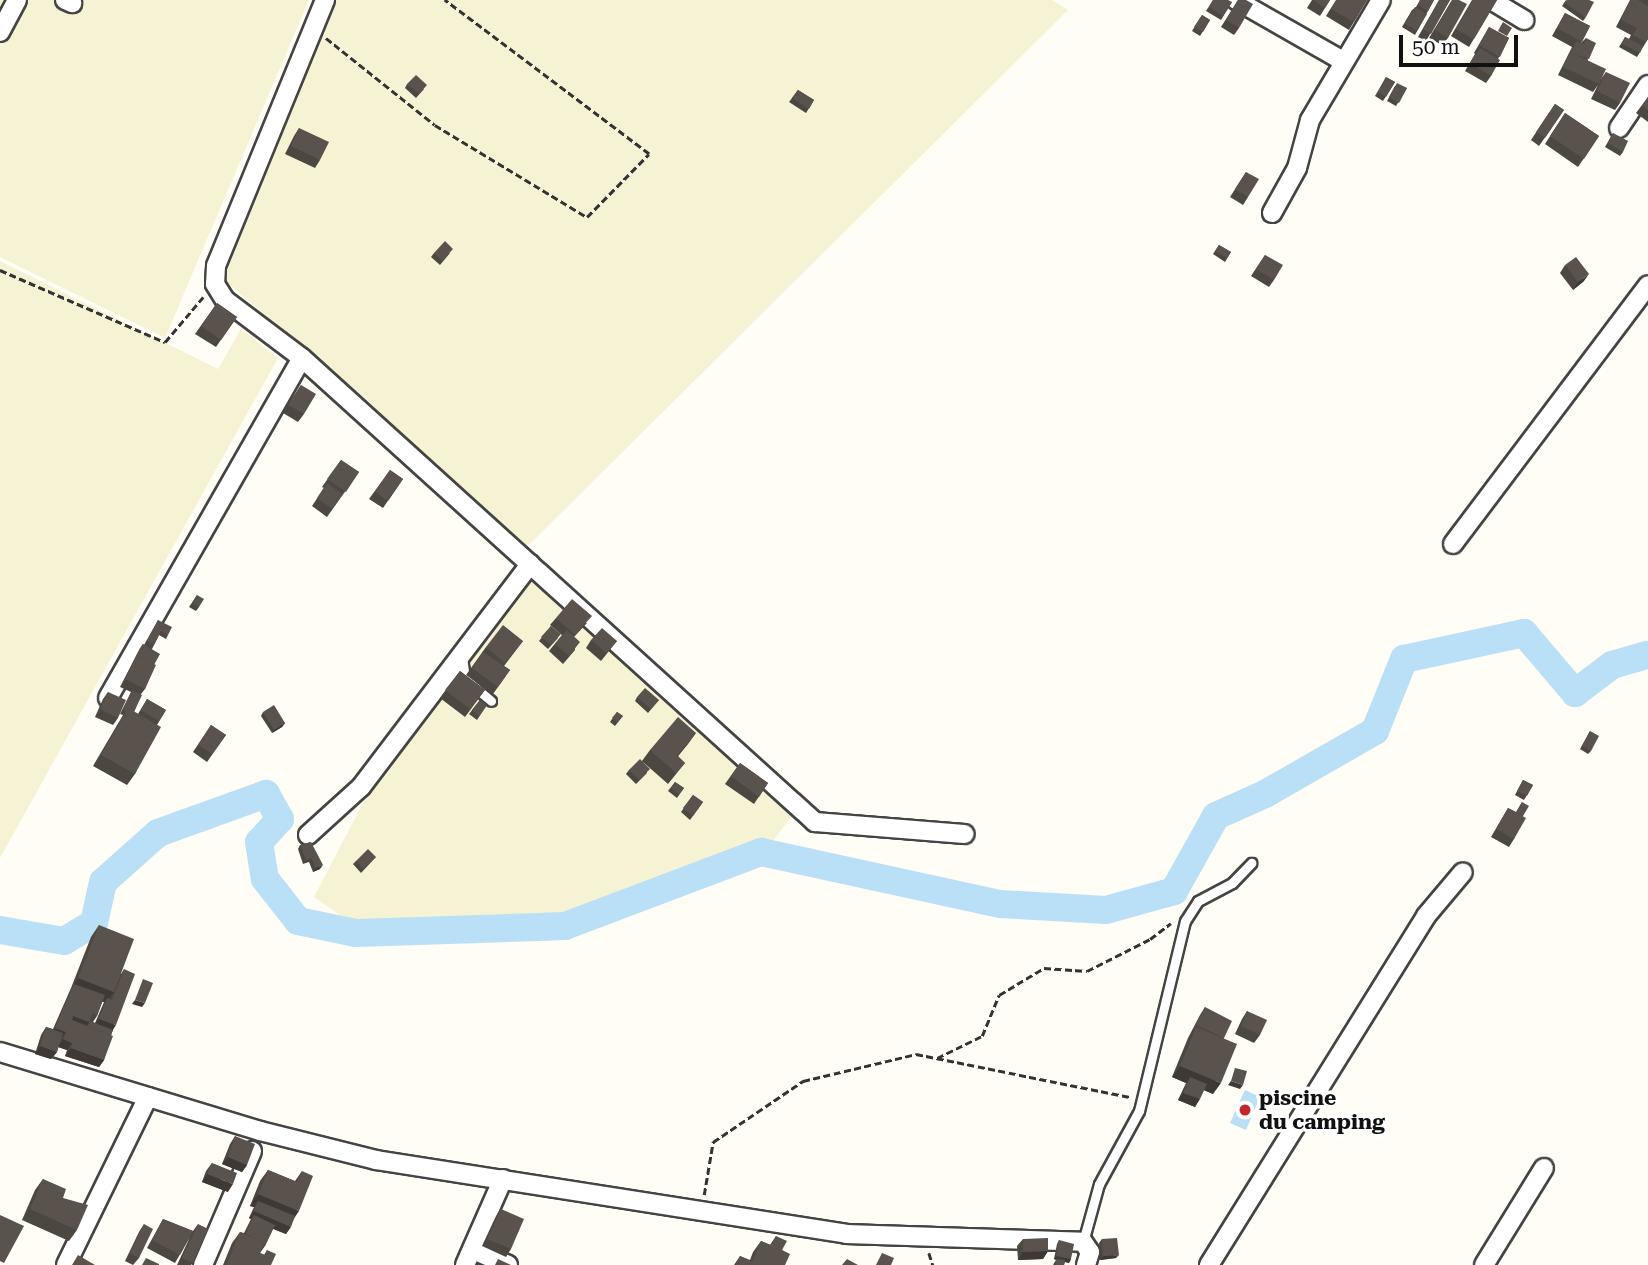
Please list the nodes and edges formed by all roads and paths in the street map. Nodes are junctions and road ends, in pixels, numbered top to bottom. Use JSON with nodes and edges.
{"nodes":[{"id":1,"x":17,"y":0,"type":"edge"},
{"id":2,"x":325,"y":0,"type":"edge"},
{"id":3,"x":445,"y":0,"type":"edge"},
{"id":4,"x":1236,"y":0,"type":"edge"},
{"id":5,"x":1381,"y":0,"type":"edge"},
{"id":6,"x":1492,"y":0,"type":"edge"},
{"id":7,"x":1524,"y":20,"type":"dead end"},
{"id":8,"x":313,"y":28,"type":"junction"},
{"id":9,"x":0,"y":32,"type":"edge"},
{"id":10,"x":1343,"y":61,"type":"junction"},
{"id":11,"x":1648,"y":85,"type":"edge"},
{"id":12,"x":1619,"y":128,"type":"dead end"},
{"id":13,"x":1272,"y":213,"type":"dead end"},
{"id":14,"x":0,"y":270,"type":"edge"},
{"id":15,"x":215,"y":284,"type":"junction"},
{"id":16,"x":1648,"y":285,"type":"edge"},
{"id":17,"x":302,"y":358,"type":"junction"},
{"id":18,"x":1453,"y":544,"type":"dead end"},
{"id":19,"x":530,"y":564,"type":"junction"},
{"id":20,"x":461,"y":652,"type":"junction"},
{"id":21,"x":108,"y":698,"type":"edge"},
{"id":22,"x":491,"y":701,"type":"dead end"},
{"id":23,"x":965,"y":834,"type":"dead end"},
{"id":24,"x":309,"y":835,"type":"dead end"},
{"id":25,"x":1251,"y":863,"type":"dead end"},
{"id":26,"x":1463,"y":872,"type":"dead end"},
{"id":27,"x":1198,"y":901,"type":"junction"},
{"id":28,"x":0,"y":1052,"type":"edge"},
{"id":29,"x":937,"y":1058,"type":"junction"},
{"id":30,"x":148,"y":1097,"type":"junction"},
{"id":31,"x":1142,"y":1100,"type":"junction"},
{"id":32,"x":260,"y":1131,"type":"junction"},
{"id":33,"x":1544,"y":1168,"type":"dead end"},
{"id":34,"x":503,"y":1179,"type":"junction"},
{"id":35,"x":701,"y":1212,"type":"junction"},
{"id":36,"x":1083,"y":1242,"type":"junction"},
{"id":37,"x":469,"y":1258,"type":"edge"},
{"id":38,"x":66,"y":1265,"type":"edge"},
{"id":39,"x":202,"y":1265,"type":"edge"},
{"id":40,"x":508,"y":1265,"type":"edge"},
{"id":41,"x":1086,"y":1265,"type":"edge"},
{"id":42,"x":1209,"y":1265,"type":"edge"},
{"id":43,"x":1484,"y":1265,"type":"edge"}],
"edges":[{"from":1,"to":9,"type":"street"},
{"from":2,"to":8,"type":"street"},
{"from":3,"to":8,"type":"path"},
{"from":4,"to":10,"type":"street"},
{"from":5,"to":10,"type":"street"},
{"from":6,"to":7,"type":"street"},
{"from":8,"to":15,"type":"street"},
{"from":10,"to":13,"type":"street"},
{"from":11,"to":12,"type":"street"},
{"from":14,"to":15,"type":"path"},
{"from":15,"to":17,"type":"street"},
{"from":16,"to":18,"type":"street"},
{"from":17,"to":19,"type":"street"},
{"from":17,"to":21,"type":"street"},
{"from":19,"to":20,"type":"street"},
{"from":19,"to":23,"type":"street"},
{"from":20,"to":22,"type":"lane"},
{"from":20,"to":24,"type":"street"},
{"from":25,"to":27,"type":"lane"},
{"from":26,"to":42,"type":"street"},
{"from":27,"to":29,"type":"path"},
{"from":27,"to":31,"type":"lane"},
{"from":28,"to":30,"type":"street"},
{"from":29,"to":31,"type":"path"},
{"from":29,"to":35,"type":"path"},
{"from":30,"to":32,"type":"street"},
{"from":30,"to":38,"type":"street"},
{"from":31,"to":36,"type":"lane"},
{"from":32,"to":34,"type":"street"},
{"from":32,"to":39,"type":"street"},
{"from":33,"to":43,"type":"street"},
{"from":34,"to":35,"type":"street"},
{"from":34,"to":37,"type":"street"},
{"from":35,"to":36,"type":"street"},
{"from":36,"to":41,"type":"street"},
{"from":37,"to":40,"type":"street"}]}
